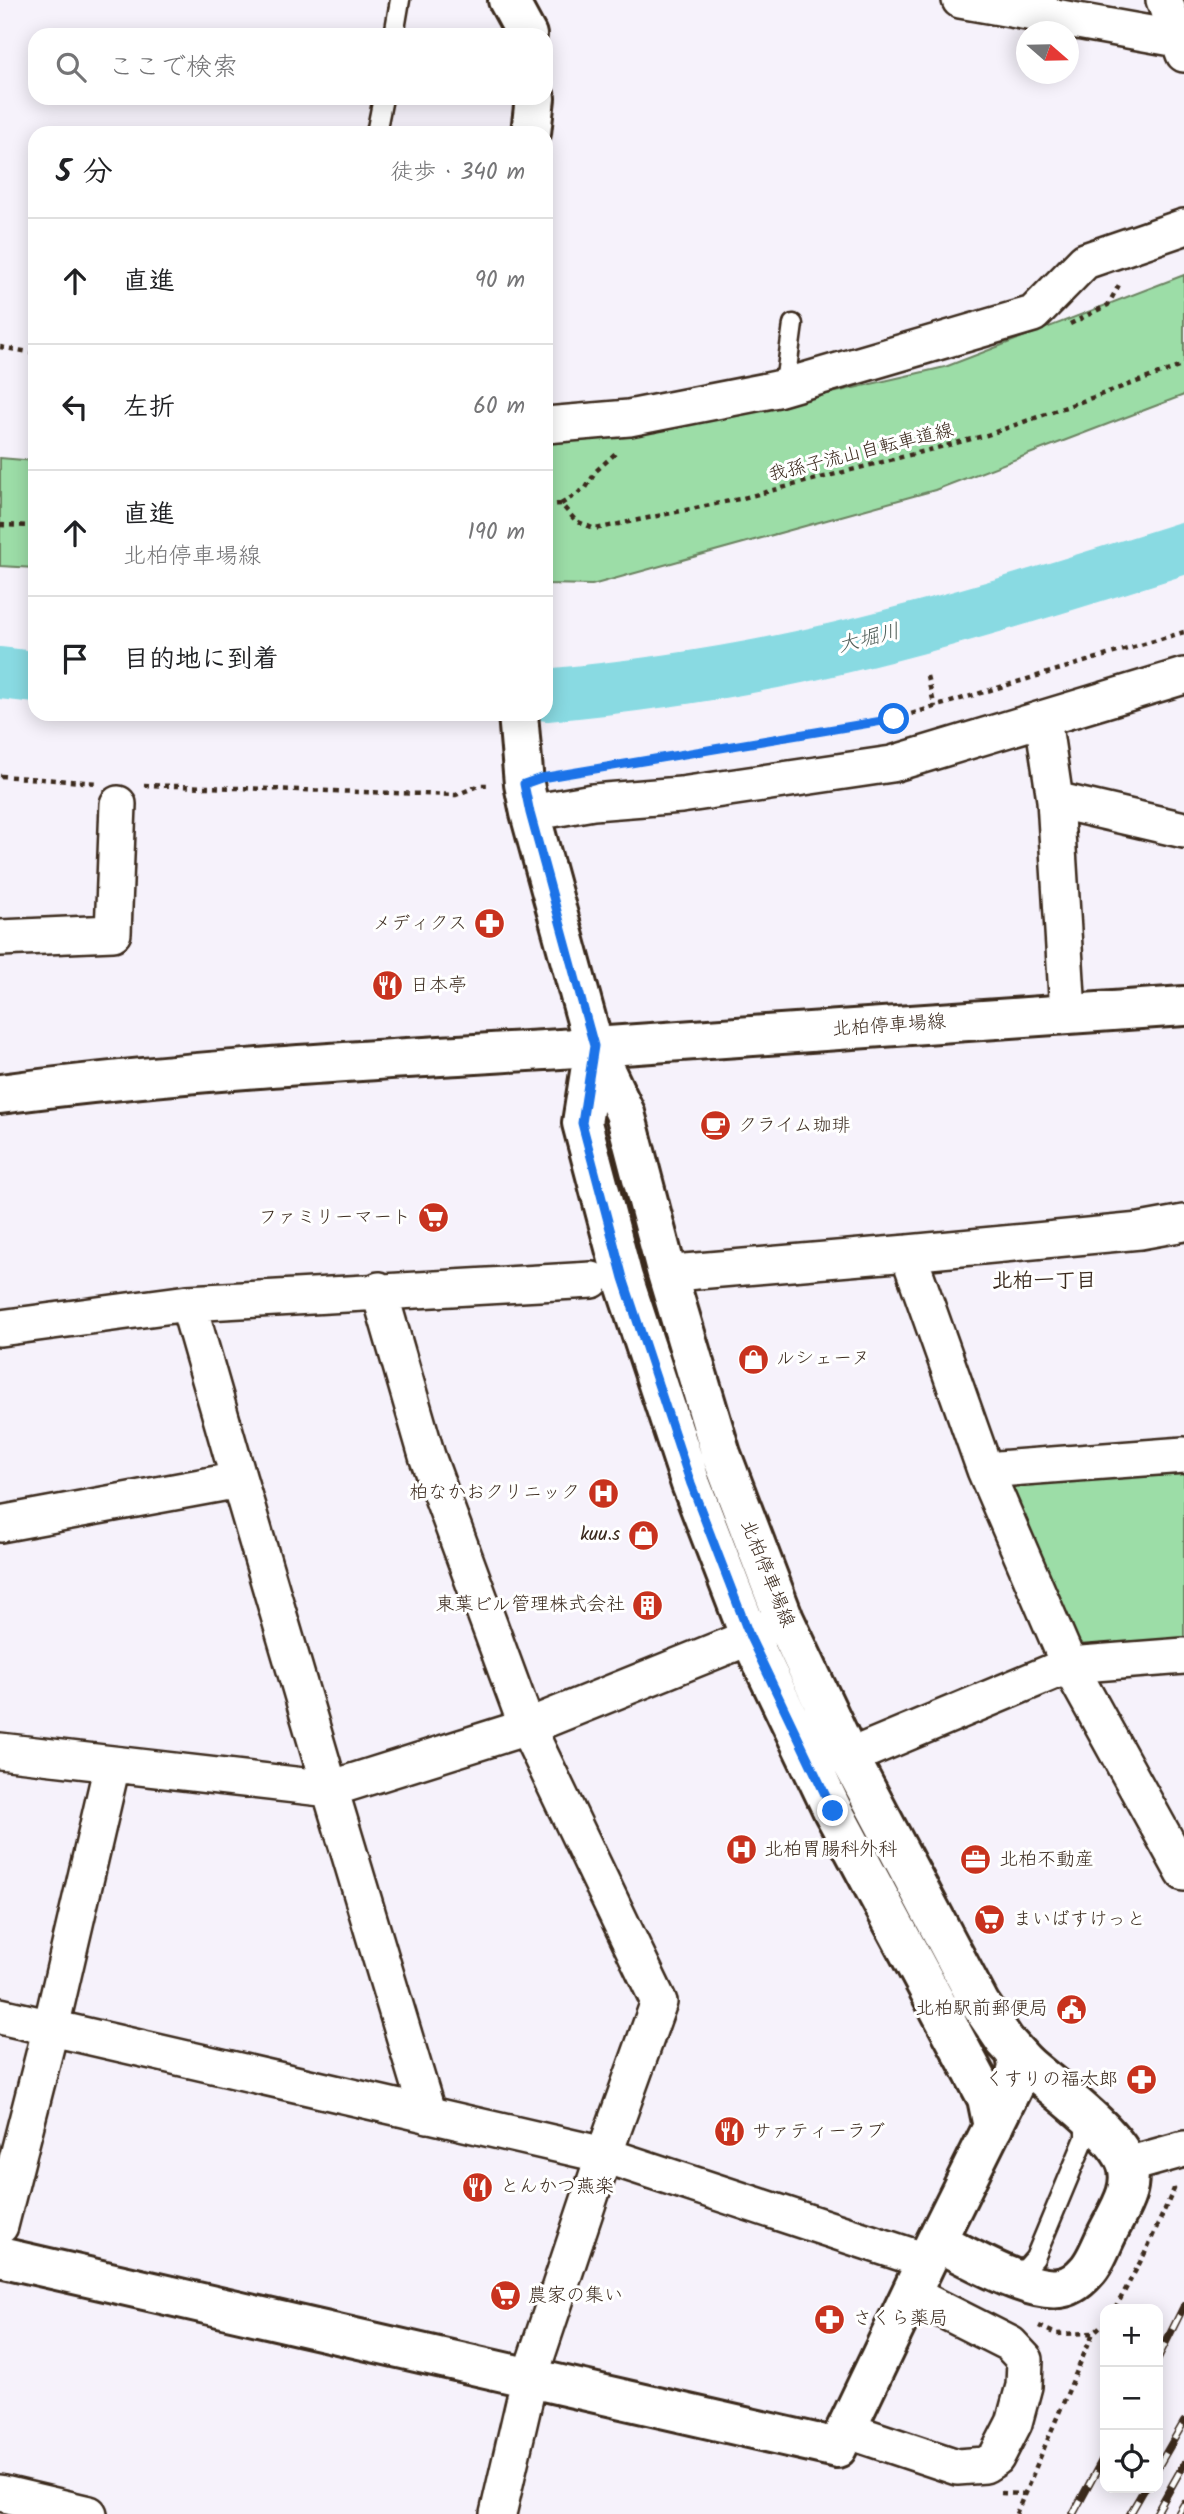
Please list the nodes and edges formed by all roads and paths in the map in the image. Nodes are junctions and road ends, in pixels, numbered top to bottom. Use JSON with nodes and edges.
{"nodes":[{"id":1,"x":400,"y":0,"type":"edge"},
{"id":2,"x":508,"y":0,"type":"edge"},
{"id":3,"x":960,"y":0,"type":"edge"},
{"id":4,"x":1164,"y":0,"type":"edge"},
{"id":5,"x":395,"y":28,"type":"edge"},
{"id":6,"x":523,"y":28,"type":"edge"},
{"id":7,"x":1182,"y":44,"type":"edge"},
{"id":8,"x":382,"y":105,"type":"edge"},
{"id":9,"x":534,"y":105,"type":"edge"},
{"id":10,"x":377,"y":126,"type":"edge"},
{"id":11,"x":532,"y":126,"type":"edge"},
{"id":12,"x":1184,"y":227,"type":"edge"},
{"id":13,"x":793,"y":324,"type":"dead end"},
{"id":14,"x":0,"y":347,"type":"edge"},
{"id":15,"x":28,"y":352,"type":"edge"},
{"id":16,"x":1184,"y":365,"type":"edge"},
{"id":17,"x":788,"y":386,"type":"junction"},
{"id":18,"x":553,"y":424,"type":"edge"},
{"id":19,"x":553,"y":505,"type":"edge"},
{"id":20,"x":0,"y":524,"type":"edge"},
{"id":21,"x":28,"y":526,"type":"edge"},
{"id":22,"x":1184,"y":632,"type":"edge"},
{"id":23,"x":927,"y":676,"type":"dead end"},
{"id":24,"x":1184,"y":676,"type":"edge"},
{"id":25,"x":935,"y":707,"type":"junction"},
{"id":26,"x":1043,"y":719,"type":"junction"},
{"id":27,"x":519,"y":721,"type":"edge"},
{"id":28,"x":609,"y":767,"type":"dead end"},
{"id":29,"x":0,"y":776,"type":"edge"},
{"id":30,"x":120,"y":791,"type":"junction"},
{"id":31,"x":527,"y":799,"type":"junction"},
{"id":32,"x":1055,"y":800,"type":"junction"},
{"id":33,"x":1184,"y":830,"type":"edge"},
{"id":34,"x":0,"y":938,"type":"edge"},
{"id":35,"x":1184,"y":1006,"type":"edge"},
{"id":36,"x":1068,"y":1013,"type":"junction"},
{"id":37,"x":594,"y":1046,"type":"junction"},
{"id":38,"x":0,"y":1094,"type":"edge"},
{"id":39,"x":1184,"y":1223,"type":"edge"},
{"id":40,"x":908,"y":1253,"type":"junction"},
{"id":41,"x":685,"y":1272,"type":"dead end"},
{"id":42,"x":592,"y":1280,"type":"dead end"},
{"id":43,"x":379,"y":1290,"type":"junction"},
{"id":44,"x":188,"y":1303,"type":"junction"},
{"id":45,"x":0,"y":1328,"type":"edge"},
{"id":46,"x":1184,"y":1455,"type":"edge"},
{"id":47,"x":985,"y":1469,"type":"junction"},
{"id":48,"x":239,"y":1480,"type":"junction"},
{"id":49,"x":0,"y":1524,"type":"edge"},
{"id":50,"x":784,"y":1619,"type":"junction"},
{"id":51,"x":750,"y":1637,"type":"junction"},
{"id":52,"x":1184,"y":1656,"type":"edge"},
{"id":53,"x":1069,"y":1665,"type":"junction"},
{"id":54,"x":527,"y":1727,"type":"junction"},
{"id":55,"x":0,"y":1751,"type":"edge"},
{"id":56,"x":849,"y":1757,"type":"junction"},
{"id":57,"x":112,"y":1765,"type":"junction"},
{"id":58,"x":330,"y":1789,"type":"junction"},
{"id":59,"x":1184,"y":1874,"type":"edge"},
{"id":60,"x":0,"y":2016,"type":"edge"},
{"id":61,"x":51,"y":2028,"type":"junction"},
{"id":62,"x":1021,"y":2059,"type":"junction"},
{"id":63,"x":1078,"y":2110,"type":"junction"},
{"id":64,"x":428,"y":2115,"type":"junction"},
{"id":65,"x":993,"y":2127,"type":"junction"},
{"id":66,"x":1184,"y":2149,"type":"edge"},
{"id":67,"x":604,"y":2155,"type":"junction"},
{"id":68,"x":1126,"y":2165,"type":"junction"},
{"id":69,"x":0,"y":2226,"type":"edge"},
{"id":70,"x":0,"y":2257,"type":"edge"},
{"id":71,"x":924,"y":2265,"type":"junction"},
{"id":72,"x":1010,"y":2277,"type":"junction"},
{"id":73,"x":1093,"y":2333,"type":"dead end"},
{"id":74,"x":530,"y":2376,"type":"junction"},
{"id":75,"x":846,"y":2430,"type":"junction"},
{"id":76,"x":0,"y":2493,"type":"edge"},
{"id":77,"x":89,"y":2514,"type":"edge"},
{"id":78,"x":498,"y":2514,"type":"edge"},
{"id":79,"x":1016,"y":2514,"type":"edge"}],
"edges":[{"from":1,"to":5,"type":"lane"},
{"from":2,"to":6,"type":"main road"},
{"from":3,"to":7,"type":"street"},
{"from":4,"to":7,"type":"street"},
{"from":8,"to":10,"type":"lane"},
{"from":9,"to":11,"type":"main road"},
{"from":12,"to":17,"type":"street"},
{"from":13,"to":17,"type":"lane"},
{"from":14,"to":15,"type":"path"},
{"from":16,"to":19,"type":"path","name":"我孫子流山自転車道線"},
{"from":17,"to":18,"type":"street"},
{"from":20,"to":21,"type":"path"},
{"from":22,"to":25,"type":"path"},
{"from":23,"to":25,"type":"path"},
{"from":24,"to":26,"type":"street"},
{"from":25,"to":28,"type":"path"},
{"from":26,"to":31,"type":"street"},
{"from":26,"to":32,"type":"street"},
{"from":27,"to":31,"type":"main road"},
{"from":29,"to":30,"type":"path"},
{"from":30,"to":31,"type":"path"},
{"from":30,"to":34,"type":"street"},
{"from":31,"to":37,"type":"main road"},
{"from":32,"to":33,"type":"street"},
{"from":32,"to":36,"type":"street"},
{"from":35,"to":36,"type":"main road","name":"北柏停車場線"},
{"from":36,"to":37,"type":"main road","name":"北柏停車場線"},
{"from":37,"to":38,"type":"main road"},
{"from":37,"to":50,"type":"main road","name":"北柏停車場線"},
{"from":37,"to":51,"type":"main road","name":"北柏停車場線"},
{"from":39,"to":40,"type":"street"},
{"from":40,"to":41,"type":"street"},
{"from":40,"to":47,"type":"street"},
{"from":42,"to":43,"type":"street"},
{"from":43,"to":44,"type":"street"},
{"from":43,"to":54,"type":"street"},
{"from":44,"to":45,"type":"street"},
{"from":44,"to":48,"type":"street"},
{"from":46,"to":47,"type":"street"},
{"from":47,"to":53,"type":"street"},
{"from":48,"to":49,"type":"street"},
{"from":48,"to":58,"type":"street"},
{"from":50,"to":51,"type":"street"},
{"from":50,"to":56,"type":"main road","name":"北柏停車場線"},
{"from":51,"to":54,"type":"street"},
{"from":51,"to":65,"type":"main road","name":"北柏停車場線"},
{"from":52,"to":53,"type":"street"},
{"from":53,"to":56,"type":"street"},
{"from":53,"to":59,"type":"street"},
{"from":54,"to":58,"type":"street"},
{"from":54,"to":67,"type":"street"},
{"from":55,"to":57,"type":"street"},
{"from":56,"to":62,"type":"main road","name":"北柏停車場線"},
{"from":57,"to":58,"type":"street"},
{"from":57,"to":61,"type":"street"},
{"from":58,"to":64,"type":"street"},
{"from":60,"to":61,"type":"street"},
{"from":61,"to":64,"type":"street"},
{"from":61,"to":69,"type":"street"},
{"from":62,"to":63,"type":"main road","name":"北柏停車場線"},
{"from":62,"to":65,"type":"main road"},
{"from":63,"to":68,"type":"main road","name":"北柏停車場線"},
{"from":63,"to":72,"type":"lane"},
{"from":64,"to":67,"type":"street"},
{"from":65,"to":71,"type":"main road"},
{"from":66,"to":68,"type":"street"},
{"from":67,"to":71,"type":"street"},
{"from":67,"to":74,"type":"street"},
{"from":68,"to":72,"type":"main road"},
{"from":70,"to":74,"type":"main road"},
{"from":71,"to":72,"type":"main road"},
{"from":71,"to":75,"type":"main road"},
{"from":71,"to":75,"type":"street"},
{"from":73,"to":79,"type":"path"},
{"from":74,"to":75,"type":"main road"},
{"from":74,"to":78,"type":"street"},
{"from":76,"to":77,"type":"street"}]}
